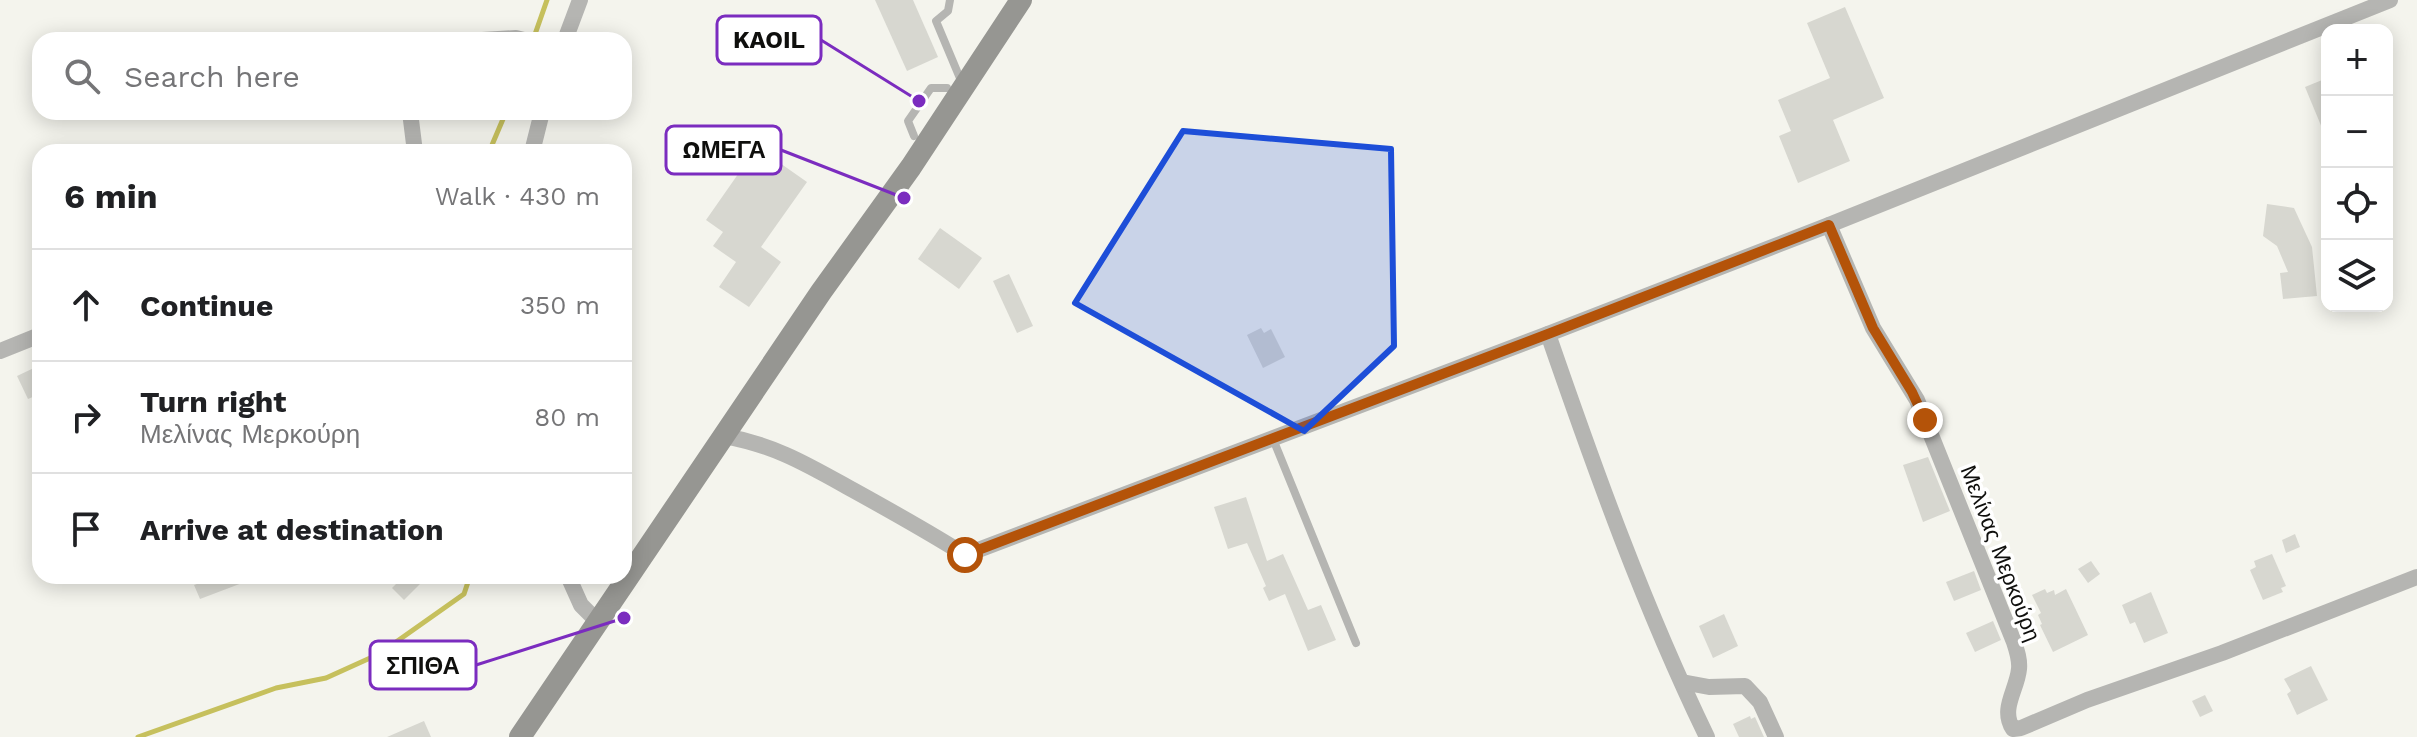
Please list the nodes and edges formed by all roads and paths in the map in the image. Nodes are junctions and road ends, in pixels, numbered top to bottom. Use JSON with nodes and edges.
{"nodes":[{"id":1,"x":580,"y":0,"type":"edge"},
{"id":2,"x":950,"y":0,"type":"edge"},
{"id":3,"x":1021,"y":0,"type":"edge"},
{"id":4,"x":2390,"y":0,"type":"edge"},
{"id":5,"x":568,"y":32,"type":"edge"},
{"id":6,"x":956,"y":88,"type":"junction"},
{"id":7,"x":411,"y":120,"type":"edge"},
{"id":8,"x":540,"y":120,"type":"edge"},
{"id":9,"x":914,"y":136,"type":"dead end"},
{"id":10,"x":414,"y":144,"type":"edge"},
{"id":11,"x":534,"y":144,"type":"edge"},
{"id":12,"x":1829,"y":225,"type":"junction"},
{"id":13,"x":1548,"y":334,"type":"junction"},
{"id":14,"x":32,"y":338,"type":"edge"},
{"id":15,"x":0,"y":351,"type":"edge"},
{"id":16,"x":724,"y":436,"type":"junction"},
{"id":17,"x":1273,"y":439,"type":"junction"},
{"id":18,"x":632,"y":574,"type":"edge"},
{"id":19,"x":2417,"y":577,"type":"edge"},
{"id":20,"x":572,"y":584,"type":"edge"},
{"id":21,"x":625,"y":584,"type":"edge"},
{"id":22,"x":599,"y":623,"type":"junction"},
{"id":23,"x":1356,"y":643,"type":"dead end"},
{"id":24,"x":1682,"y":682,"type":"junction"},
{"id":25,"x":520,"y":737,"type":"edge"},
{"id":26,"x":1707,"y":737,"type":"edge"},
{"id":27,"x":1776,"y":737,"type":"edge"}],
"edges":[{"from":1,"to":5,"type":"street"},
{"from":2,"to":6,"type":"lane"},
{"from":3,"to":6,"type":"street"},
{"from":4,"to":12,"type":"street"},
{"from":6,"to":9,"type":"lane"},
{"from":6,"to":16,"type":"street"},
{"from":7,"to":10,"type":"street"},
{"from":8,"to":11,"type":"street"},
{"from":12,"to":13,"type":"street"},
{"from":12,"to":19,"type":"street","name":"Μελίνας Μερκούρη"},
{"from":13,"to":17,"type":"street"},
{"from":13,"to":24,"type":"street"},
{"from":14,"to":15,"type":"street"},
{"from":16,"to":17,"type":"street"},
{"from":16,"to":18,"type":"street"},
{"from":17,"to":23,"type":"lane"},
{"from":20,"to":22,"type":"street"},
{"from":21,"to":22,"type":"street"},
{"from":22,"to":25,"type":"street"},
{"from":24,"to":26,"type":"street"},
{"from":24,"to":27,"type":"street"}]}
